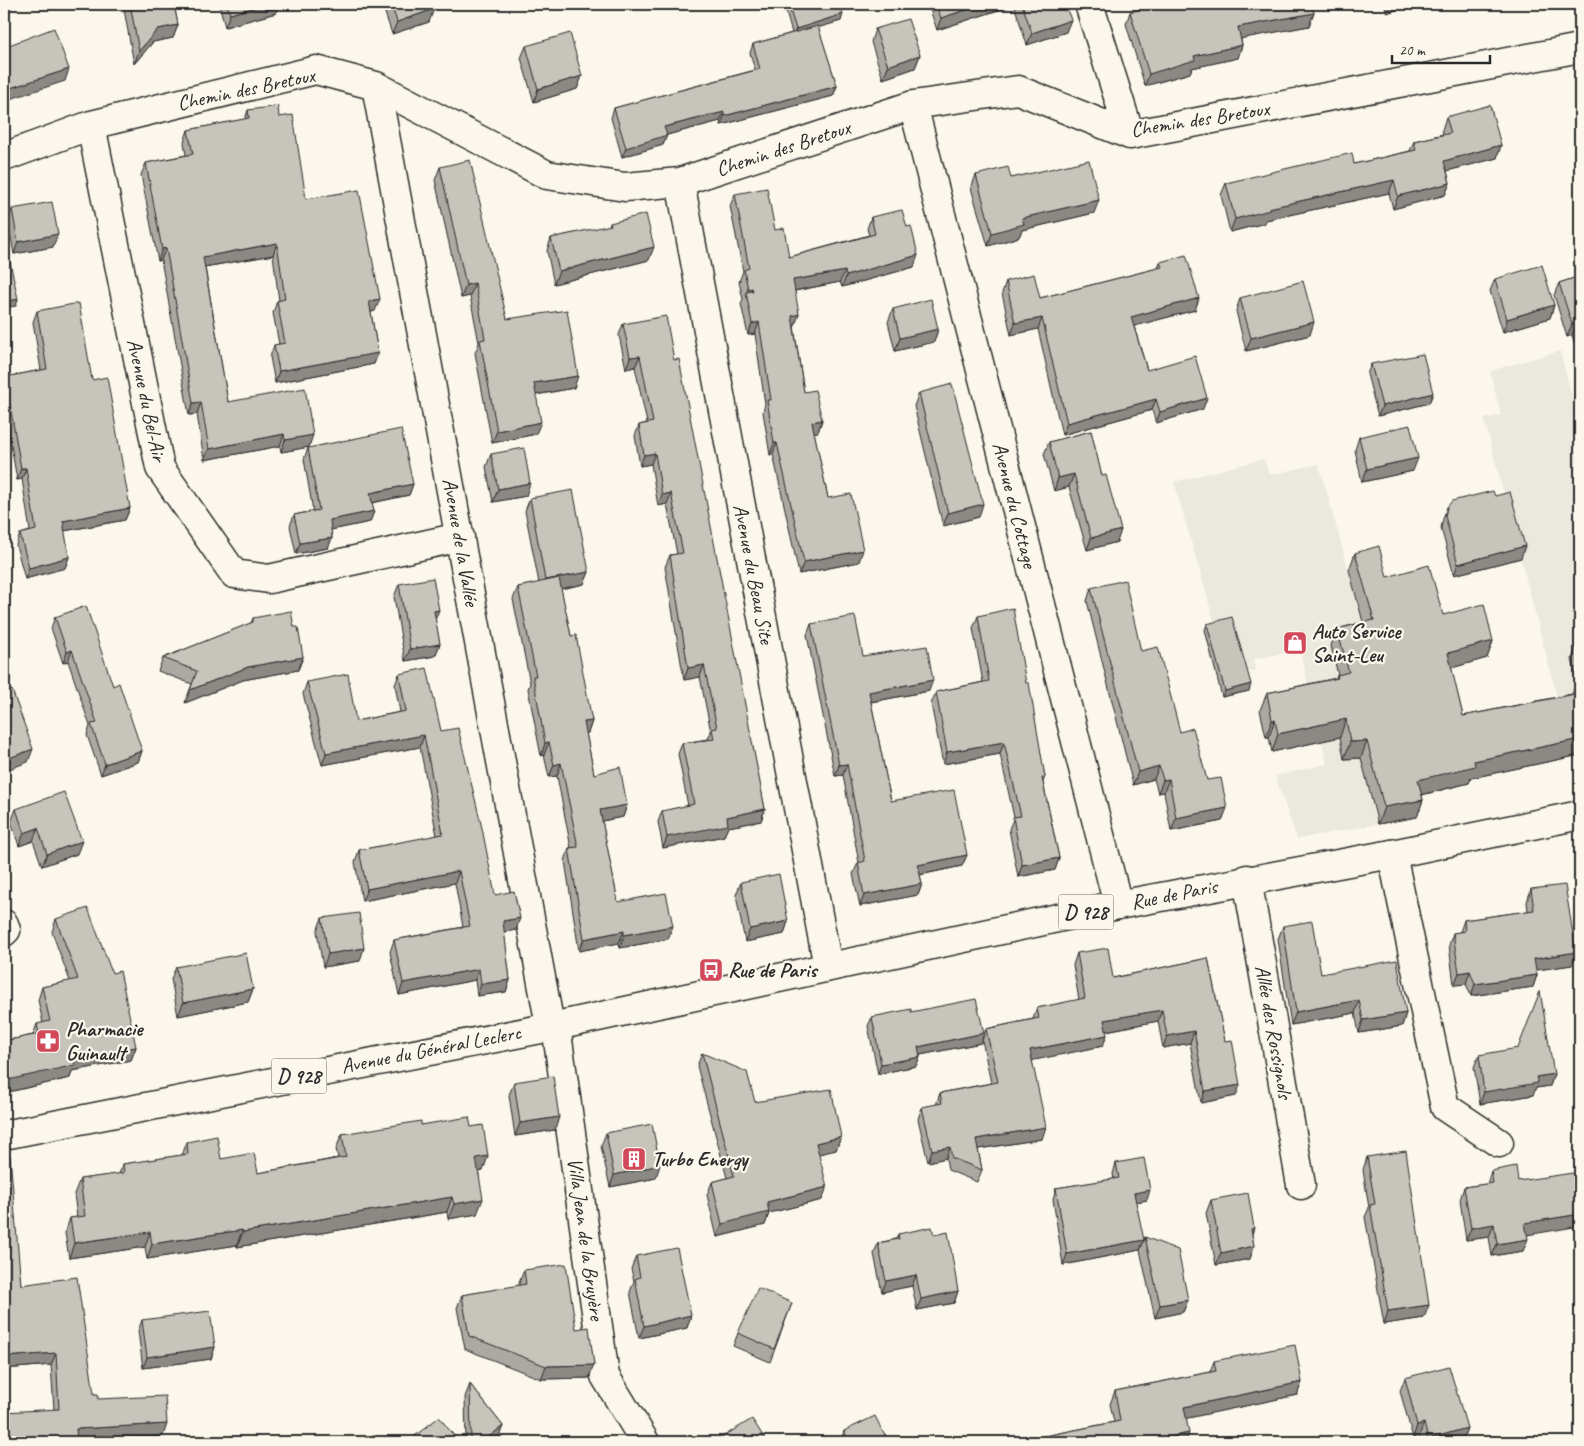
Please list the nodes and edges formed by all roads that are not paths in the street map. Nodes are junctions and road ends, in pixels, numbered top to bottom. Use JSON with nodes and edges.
{"nodes":[{"id":1,"x":1089,"y":4,"type":"edge"},
{"id":2,"x":1580,"y":48,"type":"edge"},
{"id":3,"x":376,"y":86,"type":"junction"},
{"id":4,"x":913,"y":105,"type":"junction"},
{"id":5,"x":91,"y":125,"type":"junction"},
{"id":6,"x":1130,"y":135,"type":"junction"},
{"id":7,"x":4,"y":157,"type":"edge"},
{"id":8,"x":680,"y":182,"type":"junction"},
{"id":9,"x":460,"y":537,"type":"junction"},
{"id":10,"x":1580,"y":815,"type":"edge"},
{"id":11,"x":1392,"y":854,"type":"junction"},
{"id":12,"x":1247,"y":880,"type":"junction"},
{"id":13,"x":1118,"y":905,"type":"junction"},
{"id":14,"x":4,"y":924,"type":"edge"},
{"id":15,"x":4,"y":932,"type":"edge"},
{"id":16,"x":828,"y":967,"type":"junction"},
{"id":17,"x":594,"y":1018,"type":"joint"},
{"id":18,"x":553,"y":1026,"type":"junction"},
{"id":19,"x":4,"y":1134,"type":"edge"},
{"id":20,"x":1498,"y":1143,"type":"dead end"},
{"id":21,"x":1301,"y":1185,"type":"dead end"},
{"id":22,"x":645,"y":1442,"type":"edge"}],
"edges":[{"from":1,"to":6,"type":"street"},
{"from":2,"to":6,"type":"street","name":"Chemin des Bretoux"},
{"from":3,"to":5,"type":"street","name":"Chemin des Bretoux"},
{"from":3,"to":8,"type":"street","name":"Chemin des Bretoux"},
{"from":3,"to":9,"type":"street","name":"Avenue de la Vallée"},
{"from":4,"to":6,"type":"street","name":"Chemin des Bretoux"},
{"from":4,"to":8,"type":"street","name":"Chemin des Bretoux"},
{"from":4,"to":13,"type":"street","name":"Avenue du Cottage"},
{"from":5,"to":7,"type":"street","name":"Chemin des Bretoux"},
{"from":5,"to":9,"type":"street","name":"Avenue du Bel-Air"},
{"from":8,"to":16,"type":"street","name":"Avenue du Beau Site"},
{"from":9,"to":18,"type":"street","name":"Avenue de la Vallée"},
{"from":10,"to":11,"type":"street","name":"Rue de Paris","number":"D 928"},
{"from":11,"to":12,"type":"street","name":"Rue de Paris","number":"D 928"},
{"from":11,"to":20,"type":"street"},
{"from":12,"to":13,"type":"street","name":"Rue de Paris","number":"D 928"},
{"from":12,"to":21,"type":"street","name":"Allée des Rossignols"},
{"from":13,"to":16,"type":"street","name":"Rue de Paris","number":"D 928"},
{"from":14,"to":15,"type":"street"},
{"from":16,"to":17,"type":"street","name":"Rue de Paris","number":"D 928"},
{"from":17,"to":18,"type":"street","name":"Avenue du Général Leclerc","number":"D 928"},
{"from":18,"to":19,"type":"street","name":"Avenue du Général Leclerc","number":"D 928"},
{"from":18,"to":22,"type":"street","name":"Villa Jean de la Bruyère"}]}
